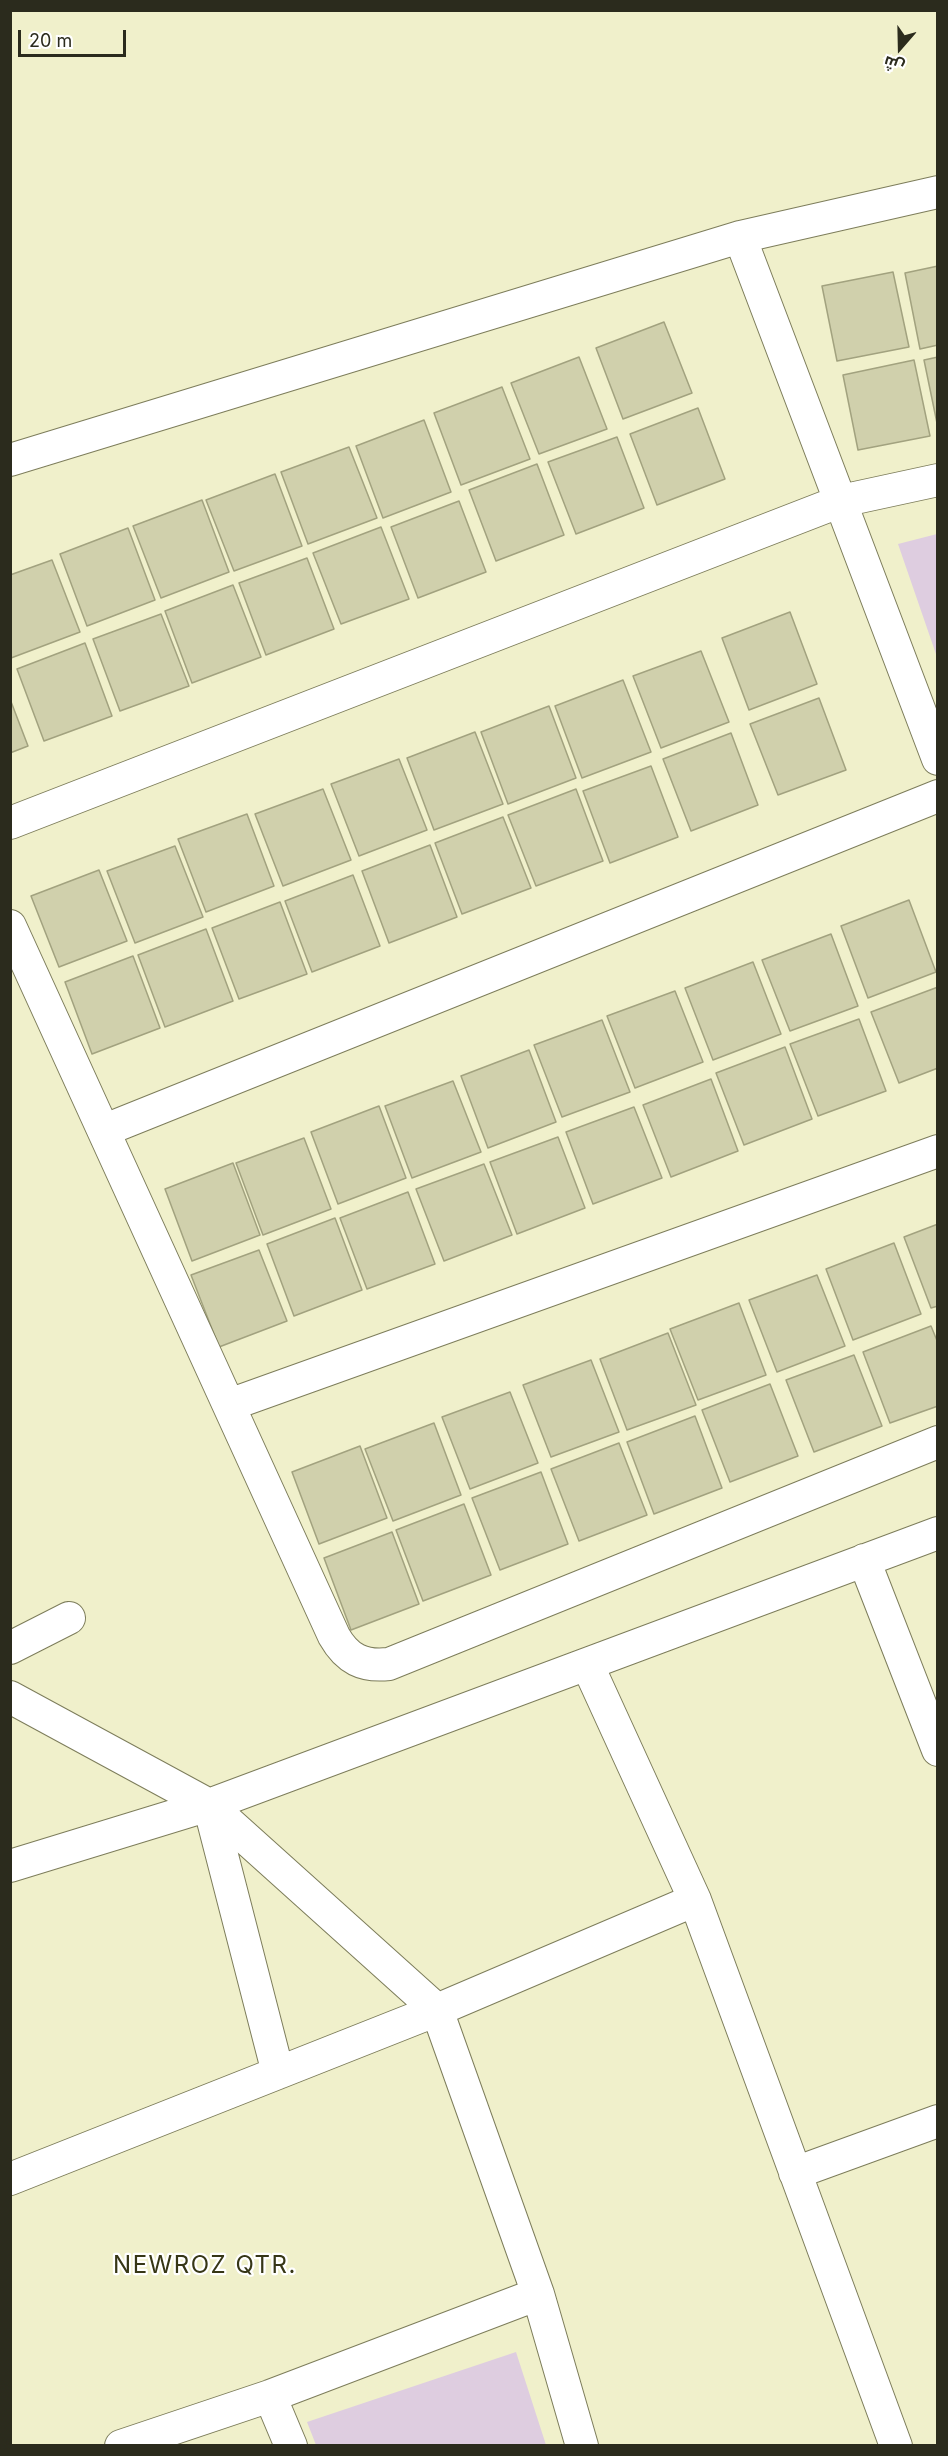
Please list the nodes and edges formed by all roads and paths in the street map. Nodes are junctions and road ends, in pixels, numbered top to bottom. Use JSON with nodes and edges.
{"nodes":[{"id":1,"x":938,"y":192,"type":"edge"},
{"id":2,"x":740,"y":237,"type":"junction"},
{"id":3,"x":10,"y":460,"type":"edge"},
{"id":4,"x":938,"y":480,"type":"edge"},
{"id":5,"x":842,"y":501,"type":"junction"},
{"id":6,"x":938,"y":759,"type":"edge"},
{"id":7,"x":938,"y":796,"type":"edge"},
{"id":8,"x":10,"y":823,"type":"edge"},
{"id":9,"x":10,"y":926,"type":"edge"},
{"id":10,"x":105,"y":1130,"type":"junction"},
{"id":11,"x":938,"y":1151,"type":"edge"},
{"id":12,"x":229,"y":1405,"type":"junction"},
{"id":13,"x":938,"y":1442,"type":"edge"},
{"id":14,"x":938,"y":1533,"type":"edge"},
{"id":15,"x":864,"y":1560,"type":"junction"},
{"id":16,"x":69,"y":1618,"type":"dead end"},
{"id":17,"x":10,"y":1648,"type":"edge"},
{"id":18,"x":588,"y":1666,"type":"junction"},
{"id":19,"x":10,"y":1697,"type":"edge"},
{"id":20,"x":938,"y":1750,"type":"edge"},
{"id":21,"x":209,"y":1805,"type":"junction"},
{"id":22,"x":10,"y":1866,"type":"edge"},
{"id":23,"x":695,"y":1900,"type":"junction"},
{"id":24,"x":437,"y":2010,"type":"junction"},
{"id":25,"x":278,"y":2073,"type":"junction"},
{"id":26,"x":938,"y":2121,"type":"edge"},
{"id":27,"x":795,"y":2172,"type":"junction"},
{"id":28,"x":10,"y":2179,"type":"edge"},
{"id":29,"x":538,"y":2294,"type":"junction"},
{"id":30,"x":270,"y":2396,"type":"junction"},
{"id":31,"x":121,"y":2445,"type":"edge"},
{"id":32,"x":291,"y":2445,"type":"edge"},
{"id":33,"x":582,"y":2445,"type":"edge"},
{"id":34,"x":896,"y":2445,"type":"edge"}],
"edges":[{"from":1,"to":2,"type":"street"},
{"from":2,"to":3,"type":"street"},
{"from":2,"to":5,"type":"street"},
{"from":4,"to":5,"type":"street"},
{"from":5,"to":6,"type":"street"},
{"from":5,"to":8,"type":"street"},
{"from":7,"to":10,"type":"street"},
{"from":9,"to":10,"type":"street"},
{"from":10,"to":12,"type":"street"},
{"from":11,"to":12,"type":"street"},
{"from":12,"to":13,"type":"street"},
{"from":14,"to":15,"type":"street"},
{"from":15,"to":18,"type":"street"},
{"from":15,"to":20,"type":"street"},
{"from":16,"to":17,"type":"street"},
{"from":18,"to":21,"type":"street"},
{"from":18,"to":23,"type":"street"},
{"from":19,"to":21,"type":"street"},
{"from":21,"to":22,"type":"street"},
{"from":21,"to":24,"type":"street"},
{"from":21,"to":25,"type":"street"},
{"from":23,"to":24,"type":"street"},
{"from":23,"to":27,"type":"street"},
{"from":24,"to":25,"type":"street"},
{"from":24,"to":29,"type":"street"},
{"from":25,"to":28,"type":"street"},
{"from":26,"to":27,"type":"street"},
{"from":27,"to":34,"type":"street"},
{"from":29,"to":30,"type":"street"},
{"from":29,"to":33,"type":"street"},
{"from":30,"to":31,"type":"street"},
{"from":30,"to":32,"type":"street"}]}
